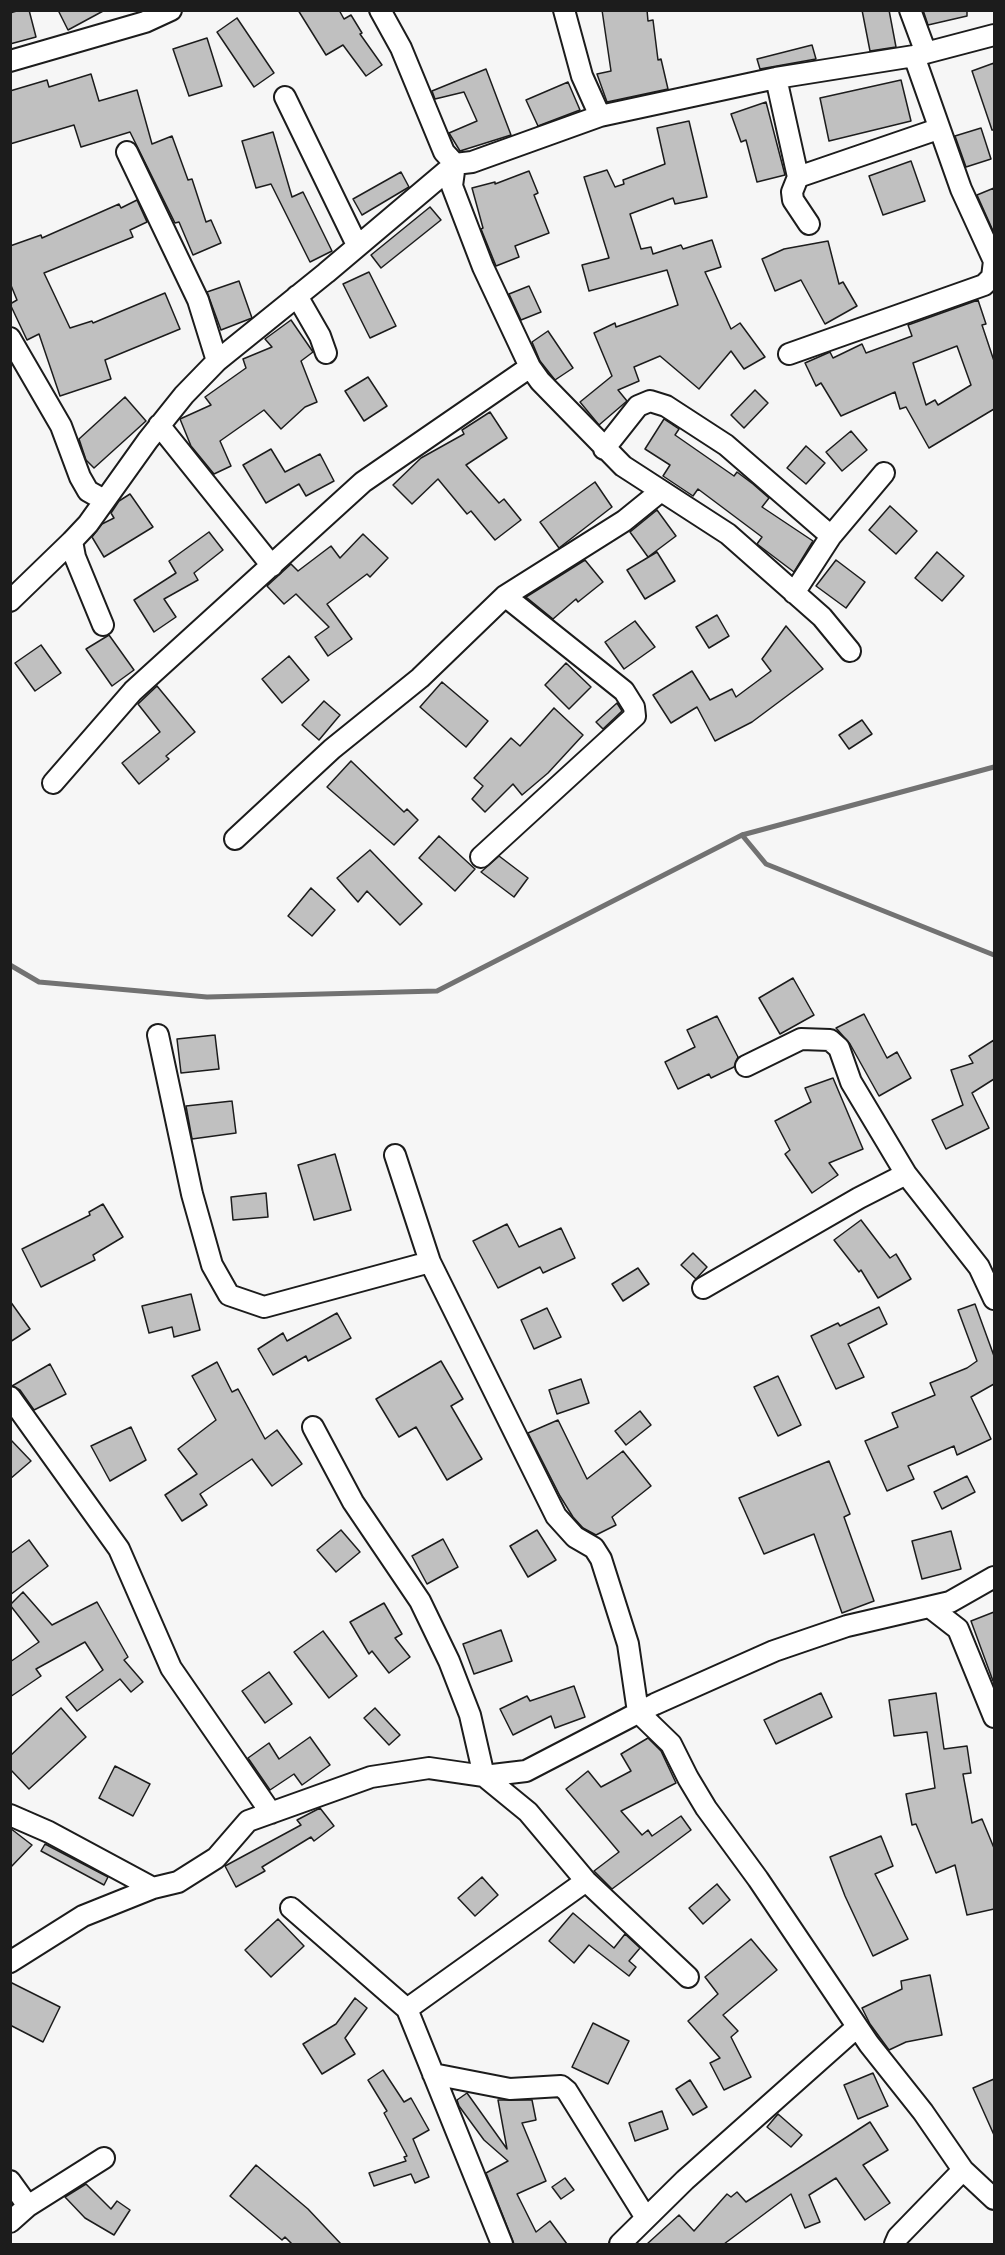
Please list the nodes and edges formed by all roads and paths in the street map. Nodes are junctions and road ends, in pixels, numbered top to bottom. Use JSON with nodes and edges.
{"nodes":[{"id":1,"x":171,"y":10,"type":"edge"},
{"id":2,"x":380,"y":10,"type":"edge"},
{"id":3,"x":564,"y":10,"type":"edge"},
{"id":4,"x":910,"y":10,"type":"edge"},
{"id":5,"x":994,"y":35,"type":"edge"},
{"id":6,"x":920,"y":54,"type":"junction"},
{"id":7,"x":10,"y":61,"type":"edge"},
{"id":8,"x":776,"y":78,"type":"junction"},
{"id":9,"x":285,"y":97,"type":"dead end"},
{"id":10,"x":600,"y":116,"type":"junction"},
{"id":11,"x":938,"y":129,"type":"junction"},
{"id":12,"x":127,"y":152,"type":"dead end"},
{"id":13,"x":455,"y":164,"type":"junction"},
{"id":14,"x":798,"y":177,"type":"junction"},
{"id":15,"x":809,"y":224,"type":"dead end"},
{"id":16,"x":357,"y":245,"type":"junction"},
{"id":17,"x":994,"y":261,"type":"edge"},
{"id":18,"x":297,"y":296,"type":"junction"},
{"id":19,"x":10,"y":338,"type":"edge"},
{"id":20,"x":326,"y":353,"type":"dead end"},
{"id":21,"x":789,"y":354,"type":"dead end"},
{"id":22,"x":217,"y":360,"type":"junction"},
{"id":23,"x":530,"y":367,"type":"junction"},
{"id":24,"x":159,"y":425,"type":"junction"},
{"id":25,"x":604,"y":449,"type":"junction"},
{"id":26,"x":884,"y":474,"type":"dead end"},
{"id":27,"x":661,"y":491,"type":"junction"},
{"id":28,"x":104,"y":500,"type":"junction"},
{"id":29,"x":831,"y":536,"type":"junction"},
{"id":30,"x":72,"y":542,"type":"junction"},
{"id":31,"x":272,"y":566,"type":"junction"},
{"id":32,"x":794,"y":593,"type":"junction"},
{"id":33,"x":505,"y":597,"type":"junction"},
{"id":34,"x":10,"y":601,"type":"edge"},
{"id":35,"x":103,"y":625,"type":"dead end"},
{"id":36,"x":850,"y":651,"type":"dead end"},
{"id":37,"x":53,"y":783,"type":"dead end"},
{"id":38,"x":235,"y":839,"type":"dead end"},
{"id":39,"x":481,"y":857,"type":"dead end"},
{"id":40,"x":158,"y":1035,"type":"dead end"},
{"id":41,"x":746,"y":1066,"type":"dead end"},
{"id":42,"x":395,"y":1155,"type":"dead end"},
{"id":43,"x":906,"y":1174,"type":"junction"},
{"id":44,"x":430,"y":1262,"type":"junction"},
{"id":45,"x":703,"y":1288,"type":"dead end"},
{"id":46,"x":994,"y":1299,"type":"edge"},
{"id":47,"x":10,"y":1397,"type":"edge"},
{"id":48,"x":314,"y":1427,"type":"dead end"},
{"id":49,"x":994,"y":1577,"type":"edge"},
{"id":50,"x":931,"y":1608,"type":"junction"},
{"id":51,"x":638,"y":1712,"type":"junction"},
{"id":52,"x":994,"y":1717,"type":"edge"},
{"id":53,"x":484,"y":1776,"type":"junction"},
{"id":54,"x":271,"y":1813,"type":"junction"},
{"id":55,"x":10,"y":1815,"type":"edge"},
{"id":56,"x":586,"y":1881,"type":"junction"},
{"id":57,"x":153,"y":1888,"type":"junction"},
{"id":58,"x":291,"y":1908,"type":"dead end"},
{"id":59,"x":10,"y":1962,"type":"edge"},
{"id":60,"x":688,"y":1977,"type":"dead end"},
{"id":61,"x":407,"y":2009,"type":"junction"},
{"id":62,"x":857,"y":2027,"type":"junction"},
{"id":63,"x":433,"y":2074,"type":"junction"},
{"id":64,"x":104,"y":2158,"type":"dead end"},
{"id":65,"x":963,"y":2170,"type":"junction"},
{"id":66,"x":10,"y":2181,"type":"edge"},
{"id":67,"x":990,"y":2189,"type":"edge"},
{"id":68,"x":28,"y":2206,"type":"junction"},
{"id":69,"x":646,"y":2218,"type":"junction"},
{"id":70,"x":10,"y":2222,"type":"edge"},
{"id":71,"x":502,"y":2244,"type":"edge"},
{"id":72,"x":620,"y":2244,"type":"edge"},
{"id":73,"x":894,"y":2244,"type":"edge"}],
"edges":[{"from":1,"to":7,"type":"street"},
{"from":2,"to":13,"type":"street"},
{"from":3,"to":10,"type":"street"},
{"from":4,"to":6,"type":"street"},
{"from":5,"to":6,"type":"street"},
{"from":6,"to":8,"type":"street"},
{"from":6,"to":11,"type":"street"},
{"from":8,"to":10,"type":"street"},
{"from":8,"to":14,"type":"street"},
{"from":9,"to":16,"type":"street"},
{"from":10,"to":13,"type":"street"},
{"from":11,"to":14,"type":"street"},
{"from":11,"to":17,"type":"street"},
{"from":12,"to":22,"type":"street"},
{"from":13,"to":16,"type":"street"},
{"from":13,"to":23,"type":"street"},
{"from":14,"to":15,"type":"street"},
{"from":16,"to":18,"type":"street"},
{"from":17,"to":21,"type":"street"},
{"from":18,"to":20,"type":"street"},
{"from":18,"to":22,"type":"street"},
{"from":19,"to":28,"type":"street"},
{"from":22,"to":24,"type":"street"},
{"from":23,"to":25,"type":"street"},
{"from":23,"to":31,"type":"street"},
{"from":24,"to":28,"type":"street"},
{"from":24,"to":31,"type":"street"},
{"from":25,"to":27,"type":"street"},
{"from":25,"to":29,"type":"street"},
{"from":26,"to":29,"type":"street"},
{"from":27,"to":32,"type":"street"},
{"from":27,"to":33,"type":"street"},
{"from":28,"to":30,"type":"street"},
{"from":29,"to":32,"type":"street"},
{"from":30,"to":34,"type":"street"},
{"from":30,"to":35,"type":"street"},
{"from":31,"to":37,"type":"street"},
{"from":32,"to":36,"type":"street"},
{"from":33,"to":38,"type":"street"},
{"from":33,"to":39,"type":"street"},
{"from":40,"to":44,"type":"street"},
{"from":41,"to":43,"type":"street"},
{"from":42,"to":44,"type":"street"},
{"from":43,"to":45,"type":"street"},
{"from":43,"to":46,"type":"street"},
{"from":44,"to":51,"type":"street"},
{"from":47,"to":54,"type":"street"},
{"from":48,"to":53,"type":"street"},
{"from":49,"to":50,"type":"street"},
{"from":50,"to":51,"type":"street"},
{"from":50,"to":52,"type":"street"},
{"from":51,"to":53,"type":"street"},
{"from":51,"to":62,"type":"street"},
{"from":53,"to":54,"type":"street"},
{"from":53,"to":56,"type":"street"},
{"from":54,"to":57,"type":"street"},
{"from":55,"to":57,"type":"street"},
{"from":56,"to":60,"type":"street"},
{"from":56,"to":61,"type":"street"},
{"from":57,"to":59,"type":"street"},
{"from":58,"to":61,"type":"street"},
{"from":61,"to":63,"type":"street"},
{"from":62,"to":65,"type":"street"},
{"from":62,"to":69,"type":"street"},
{"from":63,"to":69,"type":"street"},
{"from":63,"to":71,"type":"street"},
{"from":64,"to":68,"type":"street"},
{"from":65,"to":67,"type":"street"},
{"from":65,"to":73,"type":"street"},
{"from":66,"to":68,"type":"street"},
{"from":68,"to":70,"type":"street"},
{"from":69,"to":72,"type":"street"}]}
